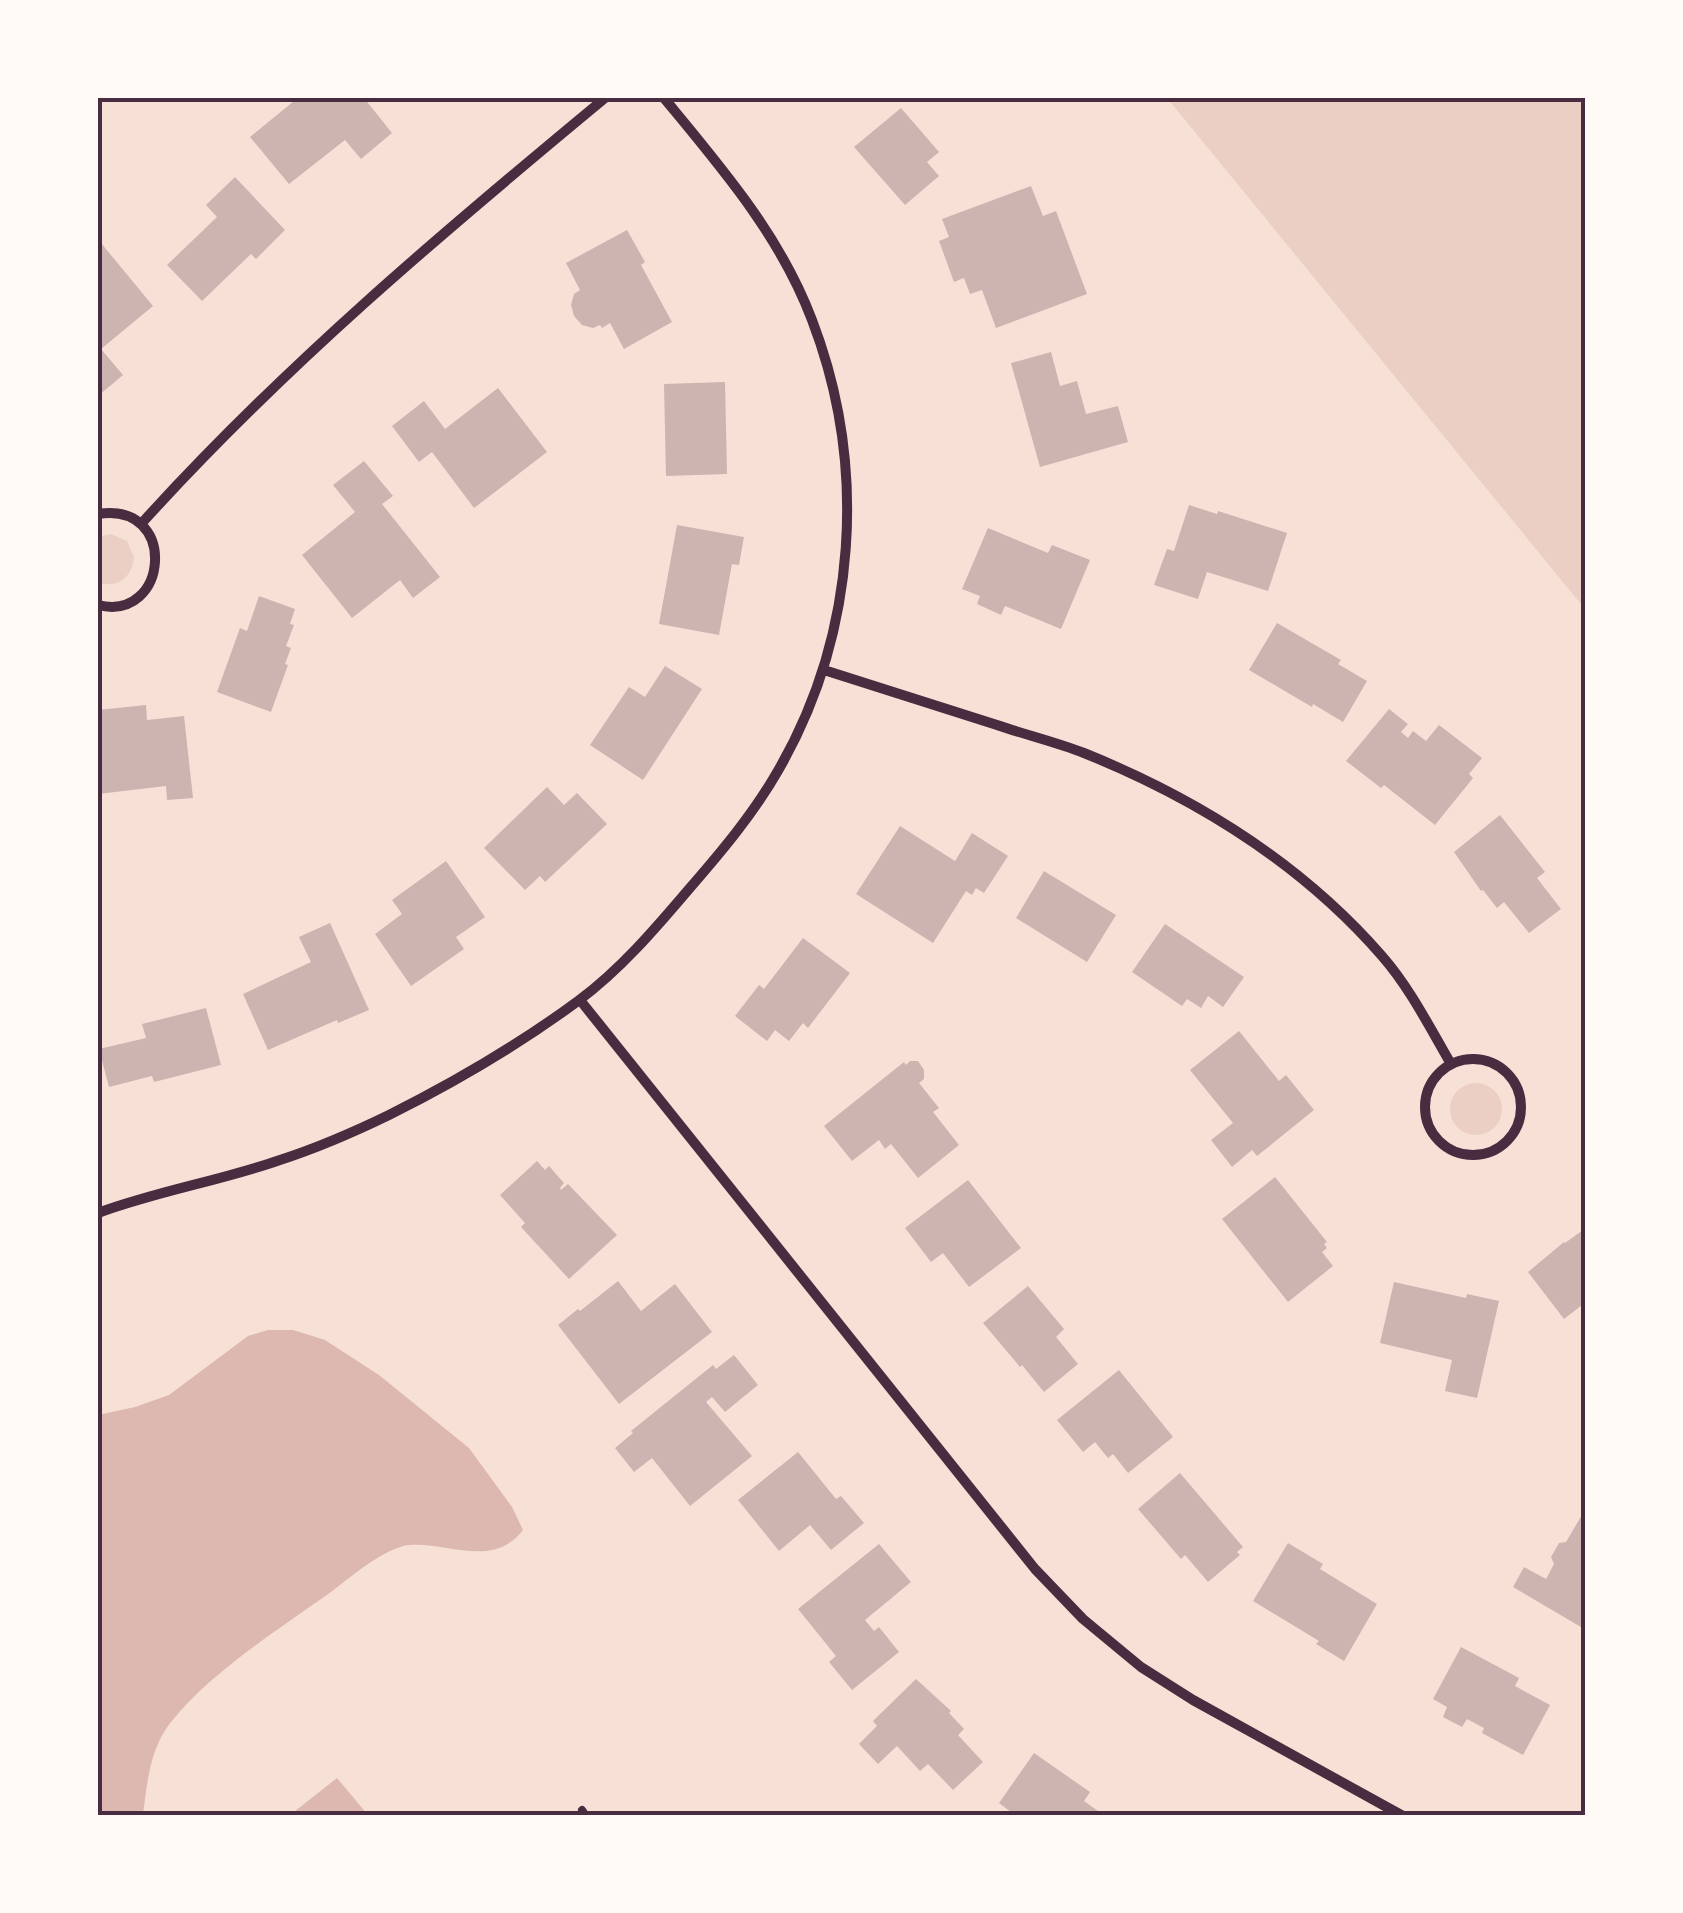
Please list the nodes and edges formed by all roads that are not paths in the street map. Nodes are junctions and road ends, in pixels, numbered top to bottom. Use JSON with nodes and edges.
{"nodes":[{"id":1,"x":605,"y":98,"type":"edge"},
{"id":2,"x":664,"y":98,"type":"edge"},
{"id":3,"x":98,"y":514,"type":"edge"},
{"id":4,"x":141,"y":524,"type":"junction"},
{"id":5,"x":98,"y":605,"type":"edge"},
{"id":6,"x":824,"y":670,"type":"junction"},
{"id":7,"x":580,"y":1000,"type":"junction"},
{"id":8,"x":1451,"y":1064,"type":"junction"},
{"id":9,"x":98,"y":1213,"type":"edge"},
{"id":10,"x":1403,"y":1816,"type":"edge"}],
"edges":[{"from":1,"to":4,"type":"street"},
{"from":2,"to":6,"type":"street"},
{"from":3,"to":4,"type":"street"},
{"from":4,"to":5,"type":"street"},
{"from":6,"to":7,"type":"street"},
{"from":6,"to":8,"type":"street"},
{"from":7,"to":9,"type":"street"},
{"from":7,"to":10,"type":"street"},
{"from":8,"to":8,"type":"street"}]}
